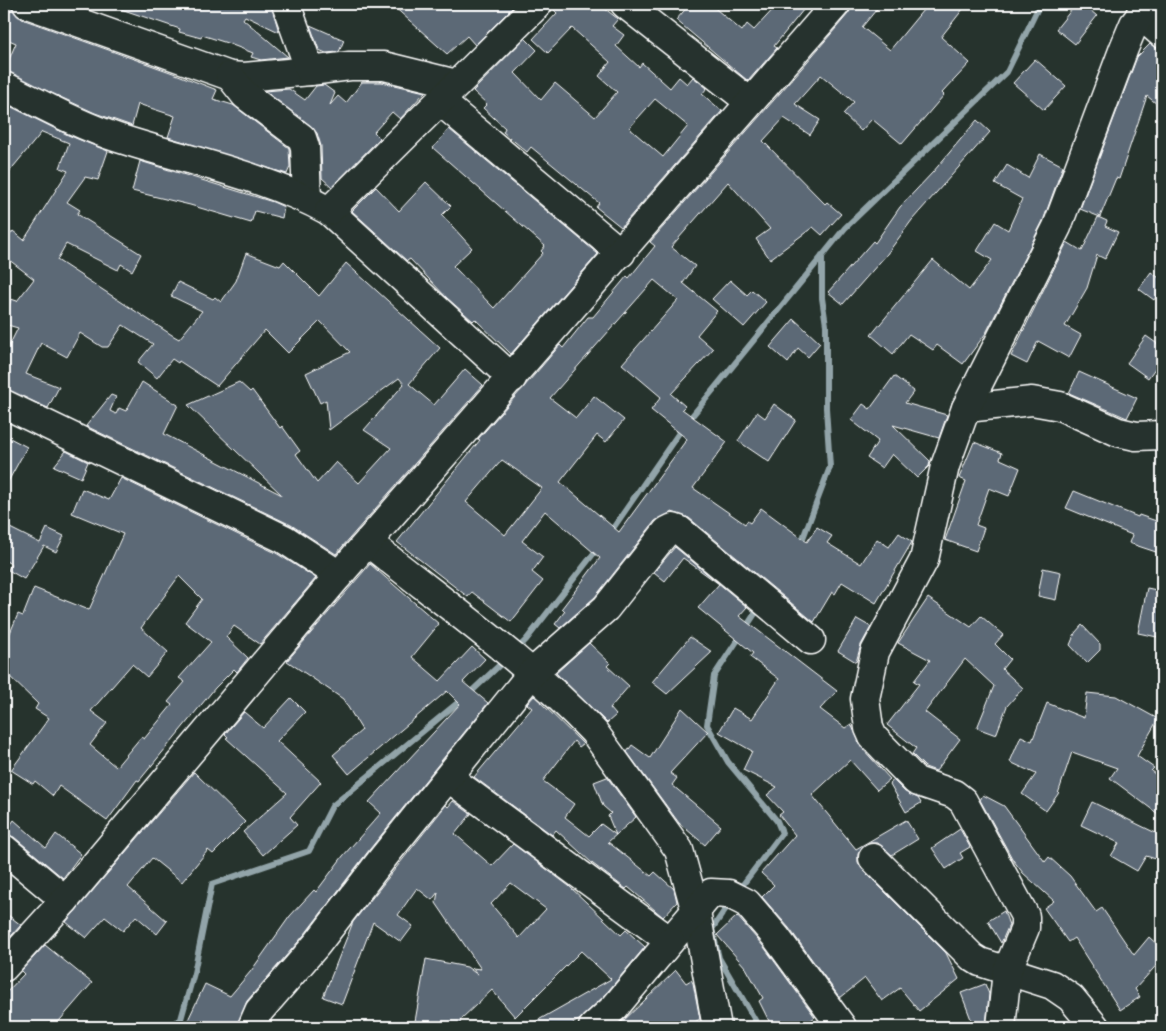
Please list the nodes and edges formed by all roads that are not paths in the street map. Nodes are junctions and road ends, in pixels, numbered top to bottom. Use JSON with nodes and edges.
{"nodes":[{"id":1,"x":27,"y":4,"type":"edge"},
{"id":2,"x":286,"y":4,"type":"edge"},
{"id":3,"x":538,"y":4,"type":"edge"},
{"id":4,"x":626,"y":4,"type":"edge"},
{"id":5,"x":836,"y":4,"type":"edge"},
{"id":6,"x":1145,"y":9,"type":"edge"},
{"id":7,"x":1162,"y":34,"type":"edge"},
{"id":8,"x":310,"y":71,"type":"junction"},
{"id":9,"x":230,"y":76,"type":"junction"},
{"id":10,"x":4,"y":86,"type":"edge"},
{"id":11,"x":449,"y":93,"type":"junction"},
{"id":12,"x":750,"y":102,"type":"junction"},
{"id":13,"x":318,"y":205,"type":"junction"},
{"id":14,"x":620,"y":253,"type":"junction"},
{"id":15,"x":512,"y":378,"type":"junction"},
{"id":16,"x":4,"y":404,"type":"edge"},
{"id":17,"x":966,"y":408,"type":"junction"},
{"id":18,"x":1162,"y":435,"type":"edge"},
{"id":19,"x":369,"y":543,"type":"junction"},
{"id":20,"x":339,"y":576,"type":"junction"},
{"id":21,"x":811,"y":640,"type":"dead end"},
{"id":22,"x":527,"y":669,"type":"junction"},
{"id":23,"x":449,"y":778,"type":"junction"},
{"id":24,"x":4,"y":849,"type":"edge"},
{"id":25,"x":873,"y":858,"type":"dead end"},
{"id":26,"x":65,"y":900,"type":"junction"},
{"id":27,"x":696,"y":912,"type":"junction"},
{"id":28,"x":670,"y":941,"type":"junction"},
{"id":29,"x":4,"y":967,"type":"edge"},
{"id":30,"x":1007,"y":971,"type":"junction"},
{"id":31,"x":252,"y":1027,"type":"edge"},
{"id":32,"x":593,"y":1027,"type":"edge"},
{"id":33,"x":717,"y":1027,"type":"edge"},
{"id":34,"x":842,"y":1027,"type":"edge"},
{"id":35,"x":1001,"y":1027,"type":"edge"},
{"id":36,"x":1095,"y":1027,"type":"edge"}],
"edges":[{"from":1,"to":9,"type":"street"},
{"from":2,"to":8,"type":"street"},
{"from":3,"to":11,"type":"street"},
{"from":4,"to":12,"type":"street"},
{"from":5,"to":12,"type":"street"},
{"from":6,"to":7,"type":"street"},
{"from":6,"to":17,"type":"street"},
{"from":8,"to":9,"type":"street"},
{"from":8,"to":11,"type":"street"},
{"from":9,"to":13,"type":"street"},
{"from":10,"to":13,"type":"street"},
{"from":11,"to":13,"type":"street"},
{"from":11,"to":14,"type":"street"},
{"from":12,"to":14,"type":"street"},
{"from":13,"to":15,"type":"street"},
{"from":14,"to":15,"type":"street"},
{"from":15,"to":19,"type":"street"},
{"from":16,"to":20,"type":"street"},
{"from":17,"to":18,"type":"street"},
{"from":17,"to":30,"type":"street"},
{"from":19,"to":20,"type":"street"},
{"from":19,"to":22,"type":"street"},
{"from":20,"to":26,"type":"street"},
{"from":21,"to":22,"type":"street"},
{"from":22,"to":23,"type":"street"},
{"from":22,"to":27,"type":"street"},
{"from":23,"to":28,"type":"street"},
{"from":23,"to":31,"type":"street"},
{"from":24,"to":26,"type":"street"},
{"from":25,"to":30,"type":"street"},
{"from":26,"to":29,"type":"street"},
{"from":27,"to":28,"type":"street"},
{"from":27,"to":33,"type":"street"},
{"from":27,"to":34,"type":"street"},
{"from":28,"to":32,"type":"street"},
{"from":30,"to":35,"type":"street"},
{"from":30,"to":36,"type":"street"}]}
